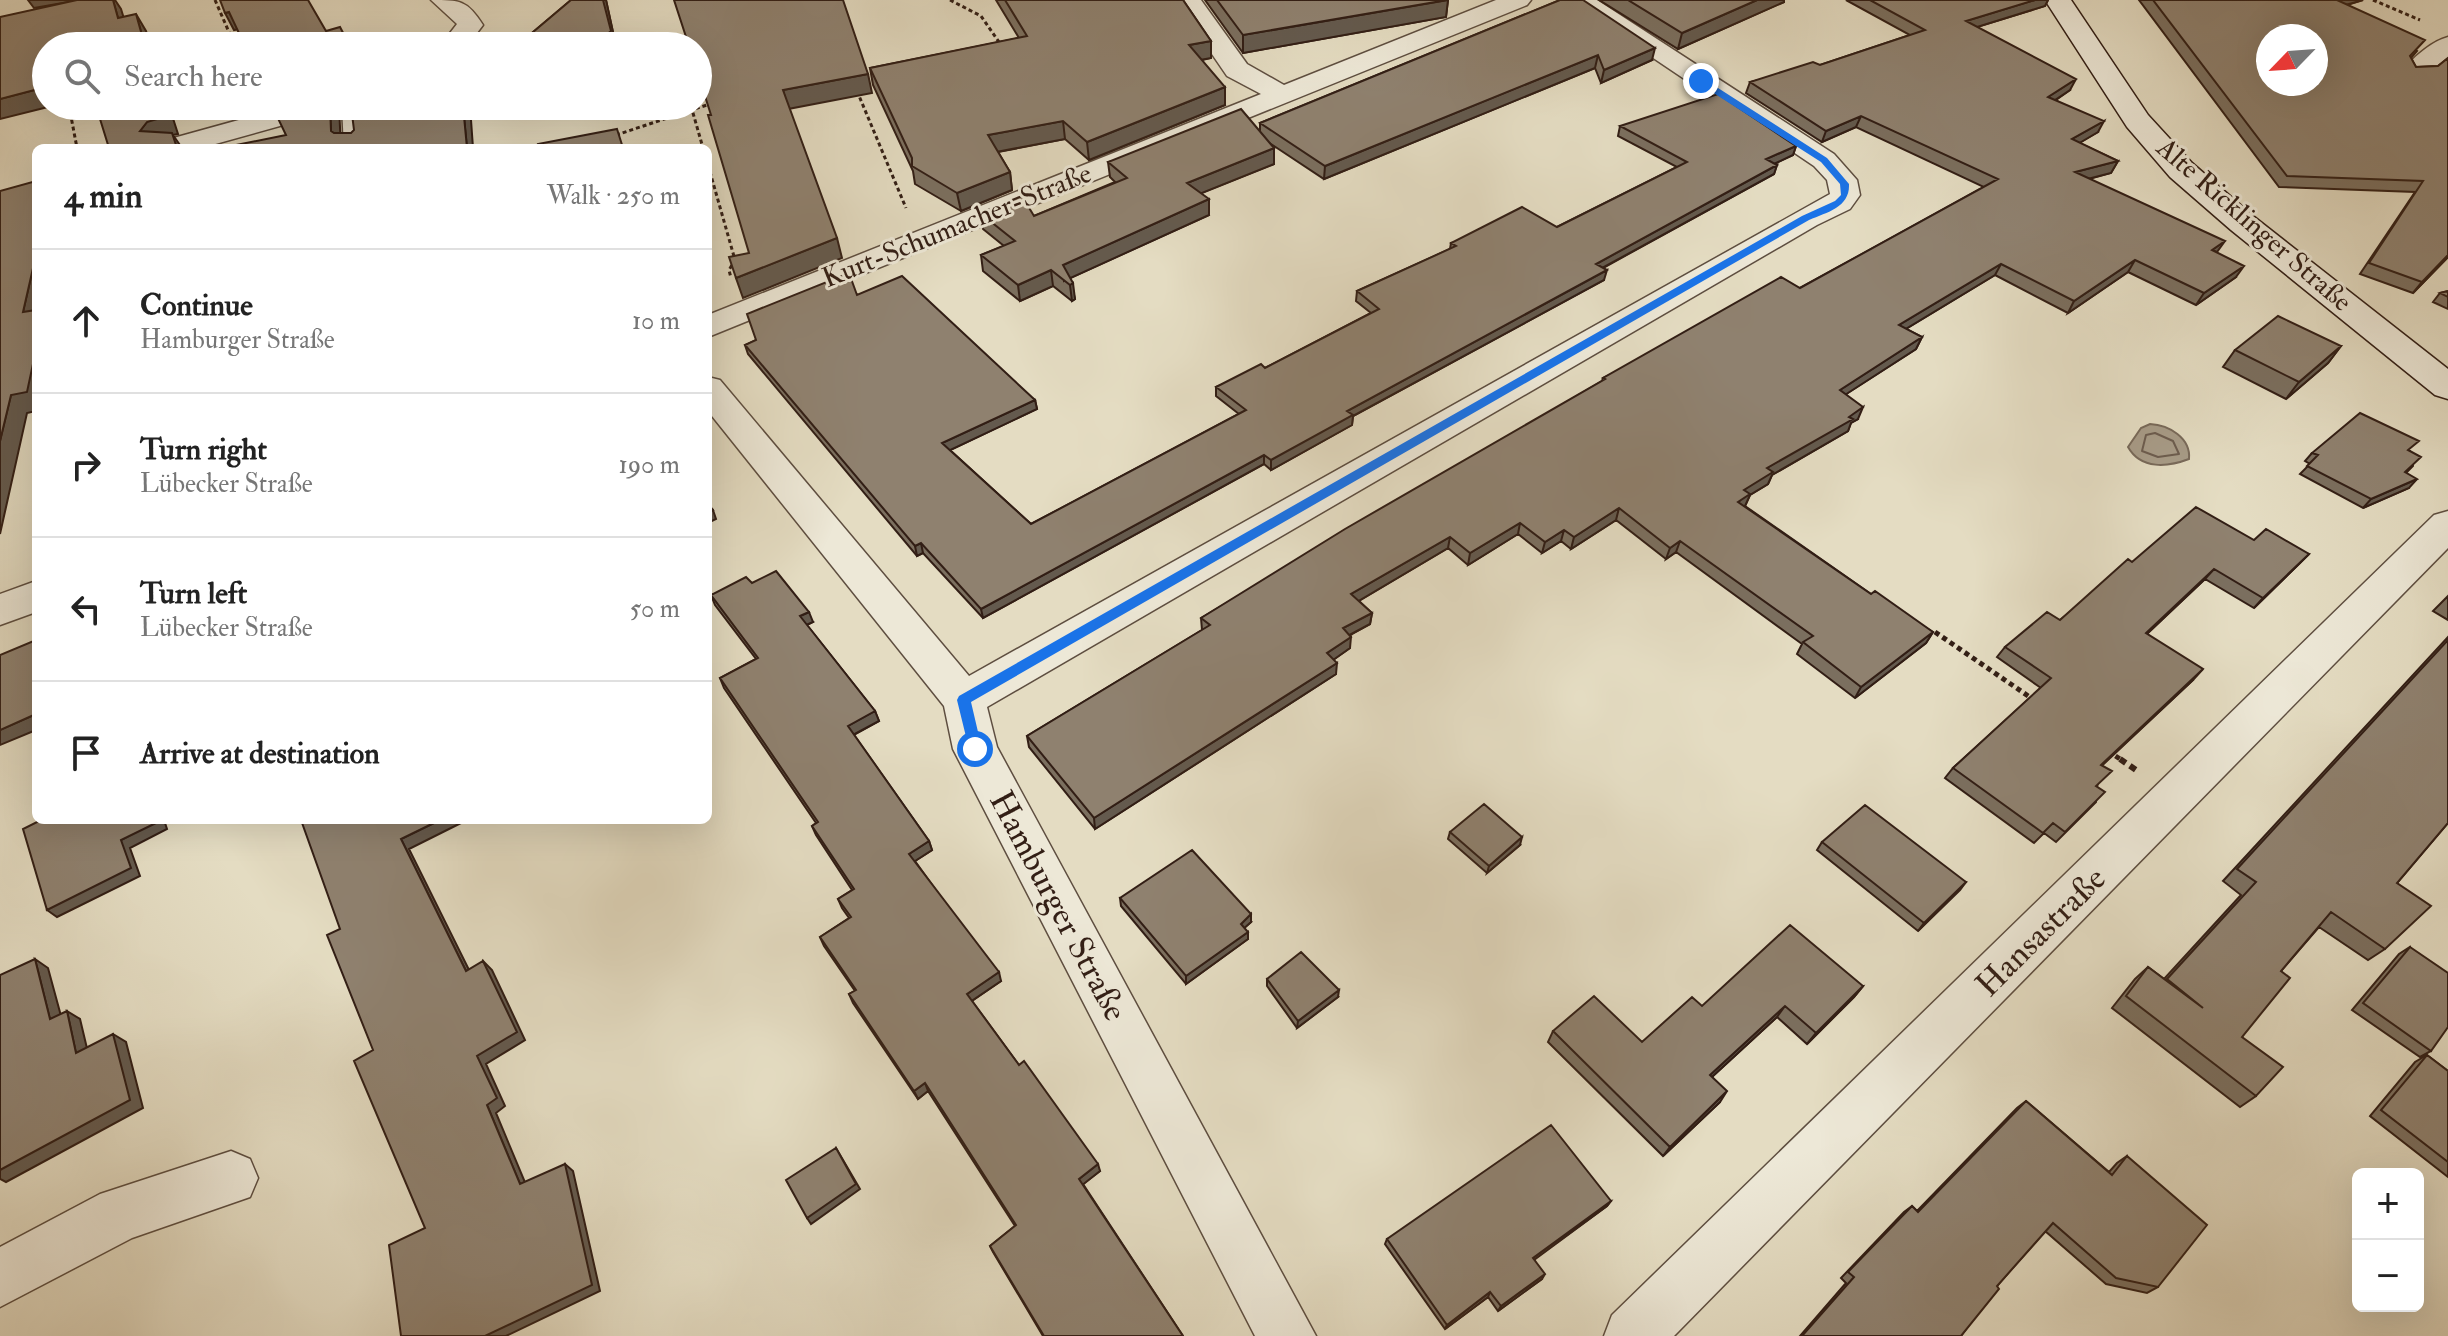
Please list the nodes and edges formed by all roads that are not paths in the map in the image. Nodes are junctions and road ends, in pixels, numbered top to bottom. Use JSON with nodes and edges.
{"nodes":[{"id":1,"x":444,"y":0,"type":"edge"},
{"id":2,"x":1188,"y":0,"type":"edge"},
{"id":3,"x":1518,"y":0,"type":"edge"},
{"id":4,"x":1580,"y":0,"type":"edge"},
{"id":5,"x":2058,"y":0,"type":"edge"},
{"id":6,"x":464,"y":32,"type":"edge"},
{"id":7,"x":2448,"y":45,"type":"edge"},
{"id":8,"x":2418,"y":69,"type":"edge"},
{"id":9,"x":1281,"y":94,"type":"junction"},
{"id":10,"x":270,"y":120,"type":"edge"},
{"id":11,"x":350,"y":120,"type":"edge"},
{"id":12,"x":183,"y":144,"type":"edge"},
{"id":13,"x":352,"y":144,"type":"edge"},
{"id":14,"x":712,"y":325,"type":"edge"},
{"id":15,"x":2448,"y":387,"type":"edge"},
{"id":16,"x":712,"y":393,"type":"edge"},
{"id":17,"x":2448,"y":525,"type":"edge"},
{"id":18,"x":32,"y":598,"type":"edge"},
{"id":19,"x":0,"y":610,"type":"edge"},
{"id":20,"x":964,"y":700,"type":"junction"},
{"id":21,"x":231,"y":1178,"type":"dead end"},
{"id":22,"x":0,"y":1278,"type":"edge"},
{"id":23,"x":1287,"y":1336,"type":"edge"},
{"id":24,"x":1633,"y":1336,"type":"edge"}],
"edges":[{"from":1,"to":6,"type":"street"},
{"from":2,"to":9,"type":"street"},
{"from":3,"to":9,"type":"street","name":"Kurt-Schumacher-Straße"},
{"from":4,"to":20,"type":"street"},
{"from":5,"to":15,"type":"main road","name":"Alte Ricklinger Straße"},
{"from":7,"to":8,"type":"street"},
{"from":9,"to":14,"type":"street","name":"Kurt-Schumacher-Straße"},
{"from":10,"to":12,"type":"street"},
{"from":11,"to":13,"type":"lane"},
{"from":16,"to":20,"type":"street","name":"Hamburger Straße"},
{"from":17,"to":24,"type":"street","name":"Hansastraße"},
{"from":18,"to":19,"type":"street"},
{"from":20,"to":23,"type":"street","name":"Hamburger Straße"},
{"from":21,"to":22,"type":"street"}]}
